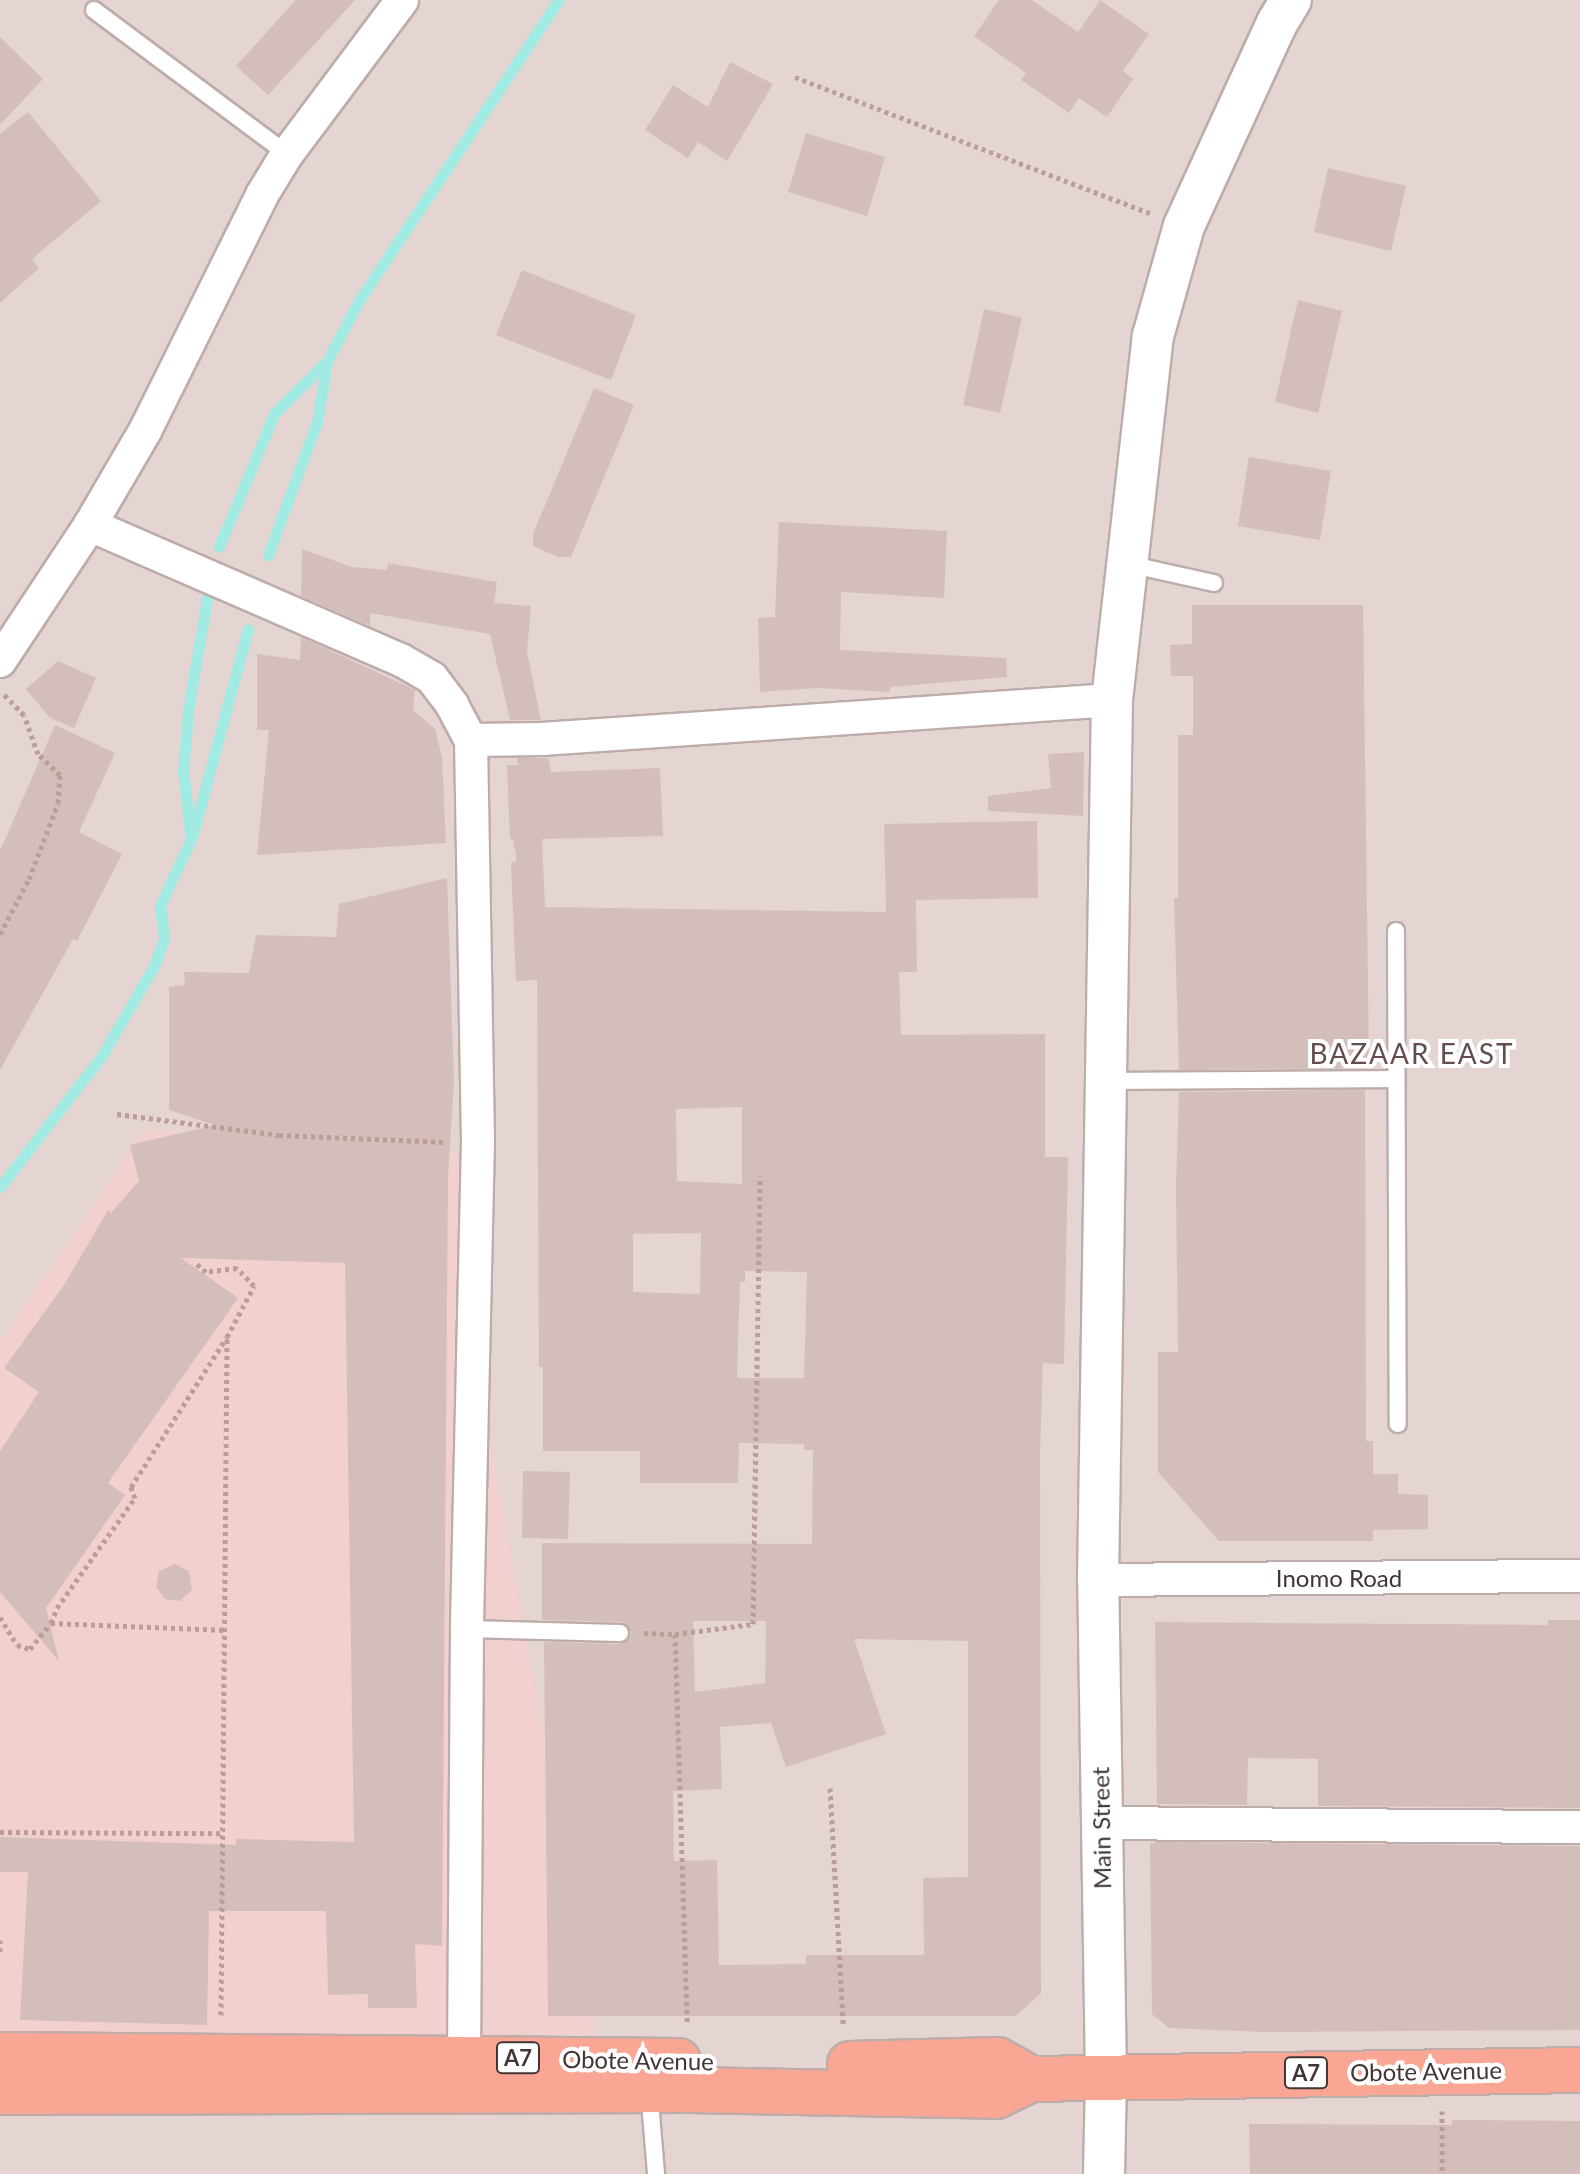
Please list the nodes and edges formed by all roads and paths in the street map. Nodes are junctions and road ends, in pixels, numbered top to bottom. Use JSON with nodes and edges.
{"nodes":[{"id":1,"x":402,"y":0,"type":"edge"},
{"id":2,"x":1291,"y":0,"type":"edge"},
{"id":3,"x":94,"y":10,"type":"dead end"},
{"id":4,"x":795,"y":77,"type":"dead end"},
{"id":5,"x":287,"y":154,"type":"junction"},
{"id":6,"x":1184,"y":226,"type":"junction"},
{"id":7,"x":90,"y":525,"type":"junction"},
{"id":8,"x":1126,"y":564,"type":"junction"},
{"id":9,"x":1214,"y":583,"type":"dead end"},
{"id":10,"x":0,"y":661,"type":"edge"},
{"id":11,"x":0,"y":690,"type":"edge"},
{"id":12,"x":1112,"y":700,"type":"junction"},
{"id":13,"x":471,"y":740,"type":"junction"},
{"id":14,"x":1396,"y":931,"type":"dead end"},
{"id":15,"x":0,"y":934,"type":"edge"},
{"id":16,"x":1396,"y":1079,"type":"junction"},
{"id":17,"x":1108,"y":1081,"type":"junction"},
{"id":18,"x":117,"y":1114,"type":"dead end"},
{"id":19,"x":478,"y":1140,"type":"junction"},
{"id":20,"x":760,"y":1176,"type":"dead end"},
{"id":21,"x":196,"y":1263,"type":"dead end"},
{"id":22,"x":227,"y":1337,"type":"junction"},
{"id":23,"x":1398,"y":1424,"type":"dead end"},
{"id":24,"x":1580,"y":1576,"type":"edge"},
{"id":25,"x":1098,"y":1580,"type":"junction"},
{"id":26,"x":0,"y":1617,"type":"edge"},
{"id":27,"x":51,"y":1623,"type":"junction"},
{"id":28,"x":467,"y":1629,"type":"junction"},
{"id":29,"x":225,"y":1630,"type":"junction"},
{"id":30,"x":620,"y":1633,"type":"joint"},
{"id":31,"x":675,"y":1634,"type":"junction"},
{"id":32,"x":830,"y":1788,"type":"dead end"},
{"id":33,"x":1100,"y":1823,"type":"junction"},
{"id":34,"x":1580,"y":1827,"type":"edge"},
{"id":35,"x":0,"y":1832,"type":"edge"},
{"id":36,"x":223,"y":1833,"type":"junction"},
{"id":37,"x":0,"y":1940,"type":"edge"},
{"id":38,"x":0,"y":1955,"type":"edge"},
{"id":39,"x":0,"y":2055,"type":"edge"},
{"id":40,"x":221,"y":2056,"type":"junction"},
{"id":41,"x":464,"y":2057,"type":"junction"},
{"id":42,"x":846,"y":2065,"type":"junction"},
{"id":43,"x":1441,"y":2070,"type":"junction"},
{"id":44,"x":1580,"y":2070,"type":"edge"},
{"id":45,"x":661,"y":2071,"type":"junction"},
{"id":46,"x":1106,"y":2077,"type":"junction"},
{"id":47,"x":1031,"y":2079,"type":"junction"},
{"id":48,"x":0,"y":2092,"type":"edge"},
{"id":49,"x":656,"y":2174,"type":"edge"},
{"id":50,"x":1104,"y":2174,"type":"edge"},
{"id":51,"x":1442,"y":2174,"type":"edge"}],
"edges":[{"from":1,"to":5,"type":"street"},
{"from":2,"to":6,"type":"street","name":"Main Street"},
{"from":3,"to":5,"type":"lane"},
{"from":4,"to":6,"type":"path"},
{"from":5,"to":7,"type":"street"},
{"from":6,"to":8,"type":"street","name":"Main Street"},
{"from":7,"to":10,"type":"street"},
{"from":7,"to":13,"type":"street"},
{"from":8,"to":9,"type":"lane"},
{"from":8,"to":12,"type":"street","name":"Main Street"},
{"from":11,"to":15,"type":"path"},
{"from":12,"to":13,"type":"street"},
{"from":12,"to":17,"type":"street","name":"Main Street"},
{"from":13,"to":19,"type":"street"},
{"from":14,"to":16,"type":"lane"},
{"from":16,"to":17,"type":"lane"},
{"from":16,"to":23,"type":"lane"},
{"from":17,"to":25,"type":"street","name":"Main Street"},
{"from":18,"to":19,"type":"path"},
{"from":19,"to":28,"type":"street"},
{"from":20,"to":31,"type":"path"},
{"from":21,"to":22,"type":"path"},
{"from":22,"to":27,"type":"path"},
{"from":22,"to":29,"type":"path"},
{"from":24,"to":25,"type":"street","name":"Inomo Road"},
{"from":25,"to":33,"type":"street","name":"Main Street"},
{"from":26,"to":27,"type":"path"},
{"from":27,"to":29,"type":"path"},
{"from":28,"to":30,"type":"lane"},
{"from":28,"to":41,"type":"street"},
{"from":29,"to":36,"type":"path"},
{"from":30,"to":31,"type":"path"},
{"from":31,"to":45,"type":"path"},
{"from":32,"to":42,"type":"path"},
{"from":33,"to":34,"type":"street"},
{"from":33,"to":46,"type":"street","name":"Main Street"},
{"from":35,"to":36,"type":"path"},
{"from":36,"to":40,"type":"path"},
{"from":37,"to":38,"type":"path"},
{"from":39,"to":40,"type":"main road","name":"Obote Avenue","number":"A7"},
{"from":40,"to":41,"type":"main road","name":"Obote Avenue","number":"A7"},
{"from":41,"to":45,"type":"main road","name":"Obote Avenue","number":"A7"},
{"from":42,"to":45,"type":"main road","name":"Obote Avenue","number":"A7"},
{"from":42,"to":47,"type":"main road","name":"Obote Avenue","number":"A7"},
{"from":43,"to":44,"type":"main road","name":"Obote Avenue","number":"A7"},
{"from":43,"to":46,"type":"main road","name":"Obote Avenue","number":"A7"},
{"from":43,"to":51,"type":"path"},
{"from":45,"to":47,"type":"main road","name":"Obote Avenue","number":"A7"},
{"from":45,"to":48,"type":"main road","name":"Obote Avenue","number":"A7"},
{"from":45,"to":49,"type":"lane"},
{"from":46,"to":47,"type":"main road","name":"Obote Avenue","number":"A7"},
{"from":46,"to":50,"type":"street","name":"Main Street"}]}
